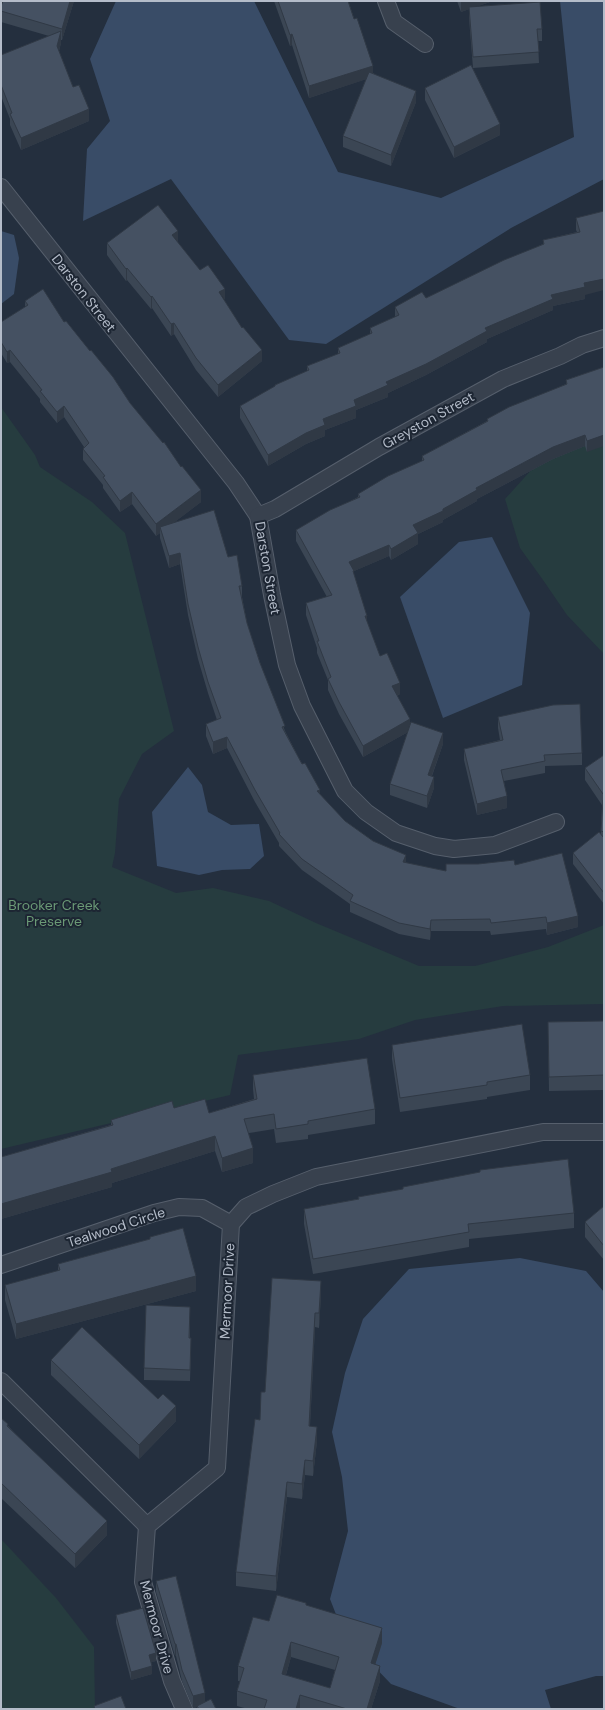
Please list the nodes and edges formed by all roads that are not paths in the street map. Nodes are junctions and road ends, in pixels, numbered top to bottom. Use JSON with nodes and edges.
{"nodes":[{"id":1,"x":386,"y":1,"type":"edge"},
{"id":2,"x":425,"y":44,"type":"dead end"},
{"id":3,"x":1,"y":187,"type":"edge"},
{"id":4,"x":604,"y":338,"type":"edge"},
{"id":5,"x":258,"y":516,"type":"junction"},
{"id":6,"x":556,"y":822,"type":"dead end"},
{"id":7,"x":604,"y":1132,"type":"edge"},
{"id":8,"x":231,"y":1224,"type":"junction"},
{"id":9,"x":1,"y":1266,"type":"edge"},
{"id":10,"x":1,"y":1381,"type":"edge"},
{"id":11,"x":147,"y":1526,"type":"junction"},
{"id":12,"x":184,"y":1709,"type":"edge"}],
"edges":[{"from":1,"to":2,"type":"street"},
{"from":3,"to":5,"type":"street","name":"Darston Street"},
{"from":4,"to":5,"type":"street","name":"Greyston Street"},
{"from":5,"to":6,"type":"street","name":"Darston Street"},
{"from":7,"to":8,"type":"street","name":"Mermoor Drive"},
{"from":8,"to":9,"type":"street","name":"Tealwood Circle"},
{"from":8,"to":11,"type":"street","name":"Mermoor Drive"},
{"from":10,"to":11,"type":"street"},
{"from":11,"to":12,"type":"street","name":"Mermoor Drive"}]}
